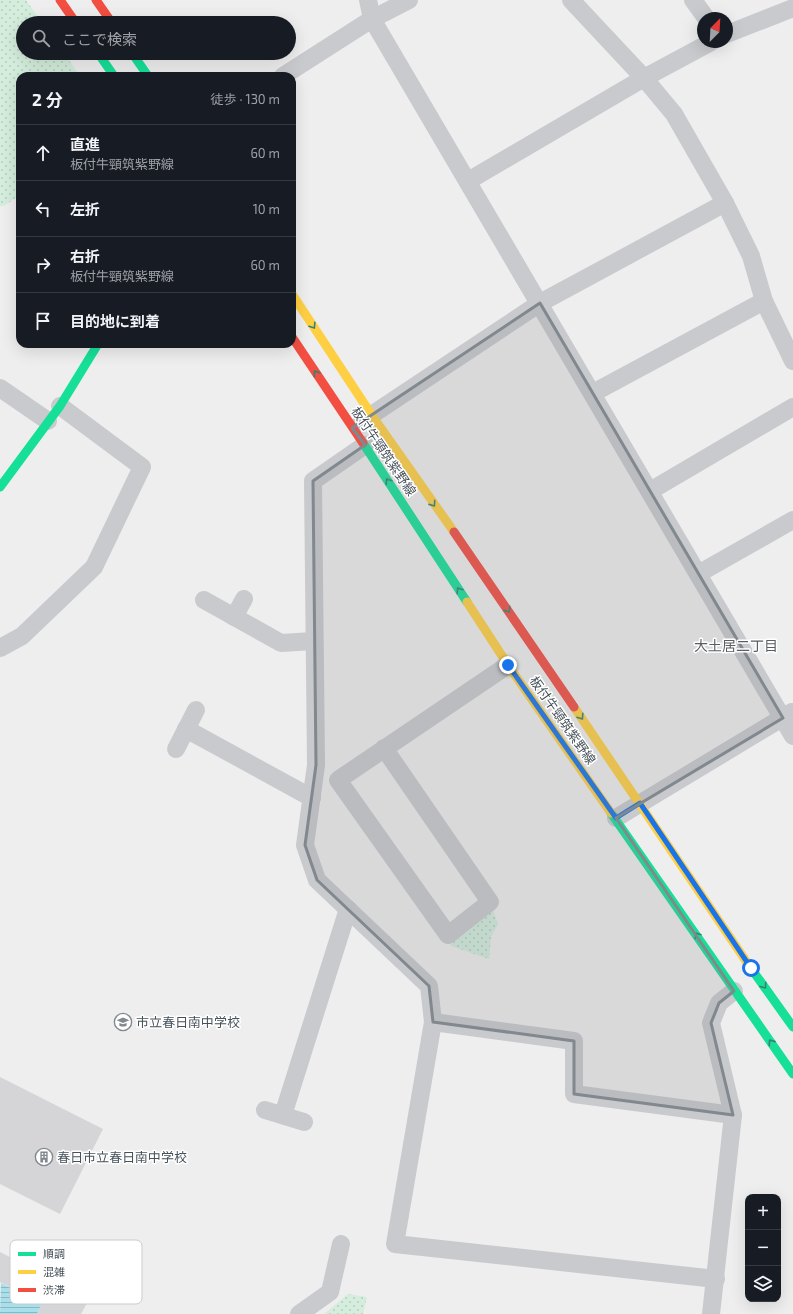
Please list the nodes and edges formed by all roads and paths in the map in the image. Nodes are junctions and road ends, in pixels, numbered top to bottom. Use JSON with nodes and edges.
{"nodes":[{"id":1,"x":60,"y":0,"type":"edge"},
{"id":2,"x":96,"y":0,"type":"edge"},
{"id":3,"x":368,"y":0,"type":"edge"},
{"id":4,"x":409,"y":0,"type":"edge"},
{"id":5,"x":571,"y":0,"type":"edge"},
{"id":6,"x":693,"y":0,"type":"edge"},
{"id":7,"x":793,"y":8,"type":"edge"},
{"id":8,"x":702,"y":12,"type":"edge"},
{"id":9,"x":71,"y":16,"type":"edge"},
{"id":10,"x":107,"y":16,"type":"edge"},
{"id":11,"x":372,"y":19,"type":"junction"},
{"id":12,"x":733,"y":32,"type":"edge"},
{"id":13,"x":700,"y":48,"type":"edge"},
{"id":14,"x":103,"y":60,"type":"edge"},
{"id":15,"x":137,"y":60,"type":"edge"},
{"id":16,"x":111,"y":72,"type":"edge"},
{"id":17,"x":145,"y":72,"type":"edge"},
{"id":18,"x":289,"y":72,"type":"edge"},
{"id":19,"x":644,"y":78,"type":"junction"},
{"id":20,"x":468,"y":181,"type":"junction"},
{"id":21,"x":724,"y":202,"type":"junction"},
{"id":22,"x":296,"y":300,"type":"edge"},
{"id":23,"x":764,"y":302,"type":"junction"},
{"id":24,"x":540,"y":303,"type":"junction"},
{"id":25,"x":296,"y":343,"type":"edge"},
{"id":26,"x":96,"y":348,"type":"edge"},
{"id":27,"x":793,"y":361,"type":"edge"},
{"id":28,"x":0,"y":388,"type":"edge"},
{"id":29,"x":593,"y":393,"type":"junction"},
{"id":30,"x":60,"y":406,"type":"junction"},
{"id":31,"x":793,"y":407,"type":"edge"},
{"id":32,"x":371,"y":414,"type":"junction"},
{"id":33,"x":48,"y":422,"type":"junction"},
{"id":34,"x":352,"y":428,"type":"junction"},
{"id":35,"x":365,"y":445,"type":"junction"},
{"id":36,"x":0,"y":488,"type":"edge"},
{"id":37,"x":650,"y":491,"type":"junction"},
{"id":38,"x":793,"y":520,"type":"edge"},
{"id":39,"x":698,"y":574,"type":"junction"},
{"id":40,"x":244,"y":599,"type":"dead end"},
{"id":41,"x":204,"y":600,"type":"dead end"},
{"id":42,"x":234,"y":617,"type":"junction"},
{"id":43,"x":314,"y":641,"type":"junction"},
{"id":44,"x":0,"y":648,"type":"edge"},
{"id":45,"x":508,"y":665,"type":"junction"},
{"id":46,"x":196,"y":710,"type":"dead end"},
{"id":47,"x":788,"y":715,"type":"edge"},
{"id":48,"x":186,"y":729,"type":"junction"},
{"id":49,"x":793,"y":736,"type":"edge"},
{"id":50,"x":384,"y":748,"type":"junction"},
{"id":51,"x":176,"y":749,"type":"dead end"},
{"id":52,"x":312,"y":798,"type":"junction"},
{"id":53,"x":640,"y":803,"type":"junction"},
{"id":54,"x":616,"y":818,"type":"junction"},
{"id":55,"x":348,"y":909,"type":"junction"},
{"id":56,"x":734,"y":991,"type":"junction"},
{"id":57,"x":433,"y":1022,"type":"junction"},
{"id":58,"x":793,"y":1027,"type":"edge"},
{"id":59,"x":793,"y":1074,"type":"edge"},
{"id":60,"x":265,"y":1110,"type":"dead end"},
{"id":61,"x":283,"y":1115,"type":"junction"},
{"id":62,"x":733,"y":1115,"type":"junction"},
{"id":63,"x":304,"y":1122,"type":"dead end"},
{"id":64,"x":341,"y":1244,"type":"dead end"},
{"id":65,"x":716,"y":1279,"type":"junction"},
{"id":66,"x":300,"y":1314,"type":"edge"},
{"id":67,"x":711,"y":1314,"type":"edge"}],
"edges":[{"from":1,"to":9,"type":"main road"},
{"from":2,"to":10,"type":"main road"},
{"from":3,"to":11,"type":"street"},
{"from":4,"to":11,"type":"street"},
{"from":5,"to":19,"type":"street"},
{"from":6,"to":8,"type":"street"},
{"from":7,"to":12,"type":"street"},
{"from":11,"to":18,"type":"street"},
{"from":11,"to":20,"type":"street"},
{"from":13,"to":19,"type":"street"},
{"from":14,"to":16,"type":"main road"},
{"from":15,"to":17,"type":"main road"},
{"from":19,"to":20,"type":"street"},
{"from":19,"to":21,"type":"street"},
{"from":20,"to":24,"type":"street"},
{"from":21,"to":23,"type":"street"},
{"from":21,"to":24,"type":"street"},
{"from":22,"to":32,"type":"main road","name":"板付牛頸筑紫野線","one_way":true},
{"from":23,"to":27,"type":"street"},
{"from":23,"to":29,"type":"street"},
{"from":24,"to":29,"type":"street"},
{"from":24,"to":32,"type":"street"},
{"from":34,"to":25,"type":"main road","name":"板付牛頸筑紫野線","one_way":true},
{"from":26,"to":30,"type":"main road"},
{"from":28,"to":33,"type":"street"},
{"from":29,"to":37,"type":"street"},
{"from":30,"to":33,"type":"main road"},
{"from":30,"to":44,"type":"street"},
{"from":31,"to":37,"type":"street"},
{"from":32,"to":34,"type":"street"},
{"from":32,"to":53,"type":"main road","name":"板付牛頸筑紫野線","one_way":true},
{"from":33,"to":36,"type":"main road"},
{"from":34,"to":35,"type":"main road","name":"板付牛頸筑紫野線"},
{"from":35,"to":43,"type":"street"},
{"from":45,"to":35,"type":"main road","name":"板付牛頸筑紫野線","one_way":true},
{"from":37,"to":39,"type":"street"},
{"from":38,"to":39,"type":"street"},
{"from":39,"to":47,"type":"street"},
{"from":40,"to":42,"type":"street"},
{"from":41,"to":42,"type":"street"},
{"from":42,"to":43,"type":"street"},
{"from":43,"to":52,"type":"street"},
{"from":45,"to":50,"type":"street"},
{"from":45,"to":54,"type":"main road","name":"板付牛頸筑紫野線"},
{"from":46,"to":48,"type":"street"},
{"from":47,"to":49,"type":"street"},
{"from":47,"to":53,"type":"street"},
{"from":48,"to":51,"type":"street"},
{"from":48,"to":52,"type":"street"},
{"from":50,"to":50,"type":"street"},
{"from":52,"to":55,"type":"street"},
{"from":53,"to":54,"type":"street"},
{"from":53,"to":58,"type":"main road","name":"板付牛頸筑紫野線","one_way":true},
{"from":56,"to":54,"type":"main road","name":"板付牛頸筑紫野線","one_way":true},
{"from":55,"to":57,"type":"street"},
{"from":55,"to":61,"type":"street"},
{"from":59,"to":56,"type":"main road","name":"板付牛頸筑紫野線","one_way":true},
{"from":56,"to":62,"type":"street"},
{"from":57,"to":62,"type":"street"},
{"from":57,"to":65,"type":"street"},
{"from":60,"to":61,"type":"street"},
{"from":61,"to":63,"type":"street"},
{"from":62,"to":65,"type":"street"},
{"from":64,"to":66,"type":"street"},
{"from":65,"to":67,"type":"street"}]}
